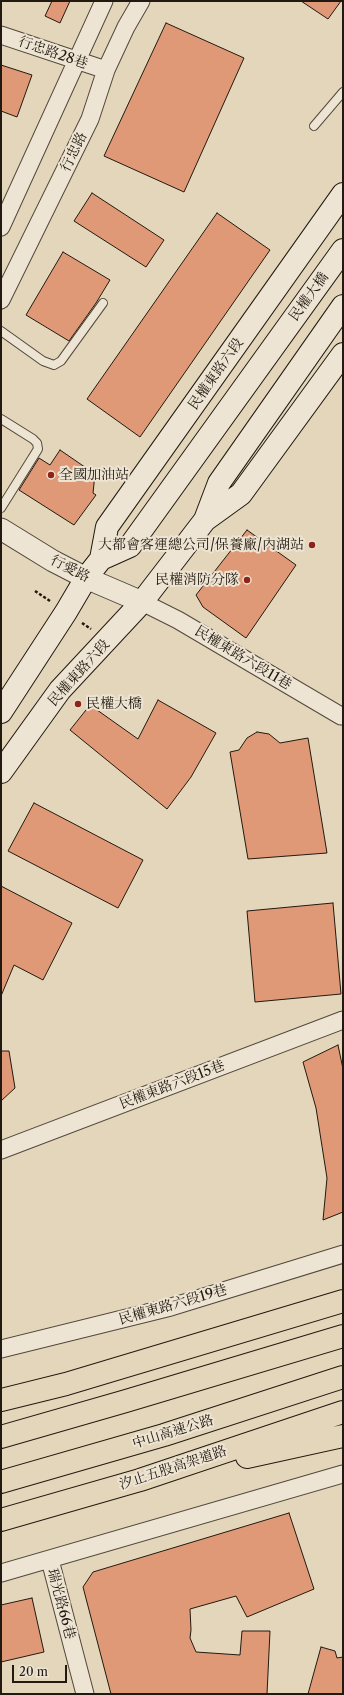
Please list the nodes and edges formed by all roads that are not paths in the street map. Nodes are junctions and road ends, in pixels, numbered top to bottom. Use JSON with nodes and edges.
{"nodes":[{"id":1,"x":104,"y":1,"type":"edge"},
{"id":2,"x":141,"y":1,"type":"edge"},
{"id":3,"x":1,"y":35,"type":"edge"},
{"id":4,"x":76,"y":61,"type":"junction"},
{"id":5,"x":106,"y":70,"type":"junction"},
{"id":6,"x":343,"y":92,"type":"edge"},
{"id":7,"x":314,"y":126,"type":"dead end"},
{"id":8,"x":343,"y":194,"type":"edge"},
{"id":9,"x":1,"y":227,"type":"edge"},
{"id":10,"x":343,"y":250,"type":"edge"},
{"id":11,"x":1,"y":300,"type":"edge"},
{"id":12,"x":103,"y":303,"type":"dead end"},
{"id":13,"x":343,"y":306,"type":"edge"},
{"id":14,"x":1,"y":331,"type":"edge"},
{"id":15,"x":343,"y":354,"type":"edge"},
{"id":16,"x":1,"y":419,"type":"edge"},
{"id":17,"x":1,"y":508,"type":"edge"},
{"id":18,"x":205,"y":520,"type":"junction"},
{"id":19,"x":1,"y":529,"type":"edge"},
{"id":20,"x":100,"y":559,"type":"junction"},
{"id":21,"x":86,"y":578,"type":"junction"},
{"id":22,"x":142,"y":602,"type":"junction"},
{"id":23,"x":1,"y":712,"type":"edge"},
{"id":24,"x":342,"y":719,"type":"edge"},
{"id":25,"x":1,"y":772,"type":"edge"},
{"id":26,"x":343,"y":1020,"type":"edge"},
{"id":27,"x":1,"y":1150,"type":"edge"},
{"id":28,"x":343,"y":1254,"type":"edge"},
{"id":29,"x":343,"y":1301,"type":"edge"},
{"id":30,"x":343,"y":1336,"type":"edge"},
{"id":31,"x":1,"y":1349,"type":"edge"},
{"id":32,"x":343,"y":1377,"type":"edge"},
{"id":33,"x":1,"y":1400,"type":"edge"},
{"id":34,"x":343,"y":1412,"type":"edge"},
{"id":35,"x":343,"y":1436,"type":"edge"},
{"id":36,"x":1,"y":1437,"type":"edge"},
{"id":37,"x":343,"y":1474,"type":"edge"},
{"id":38,"x":140,"y":1480,"type":"junction"},
{"id":39,"x":1,"y":1482,"type":"edge"},
{"id":40,"x":1,"y":1520,"type":"edge"},
{"id":41,"x":50,"y":1560,"type":"junction"},
{"id":42,"x":1,"y":1573,"type":"edge"},
{"id":43,"x":84,"y":1694,"type":"edge"}],
"edges":[{"from":1,"to":4,"type":"street"},
{"from":2,"to":5,"type":"street","name":"行忠路"},
{"from":3,"to":4,"type":"street","name":"行忠路28巷"},
{"from":4,"to":5,"type":"street","name":"行忠路28巷"},
{"from":4,"to":9,"type":"street"},
{"from":5,"to":11,"type":"street","name":"行忠路"},
{"from":6,"to":7,"type":"lane"},
{"from":8,"to":20,"type":"main road","name":"民權東路六段"},
{"from":10,"to":20,"type":"main road","name":"民權大橋"},
{"from":12,"to":14,"type":"lane"},
{"from":13,"to":18,"type":"main road","name":"民權東路六段"},
{"from":15,"to":18,"type":"main road","name":"民權東路六段"},
{"from":16,"to":17,"type":"lane"},
{"from":18,"to":22,"type":"main road","name":"民權東路六段"},
{"from":19,"to":21,"type":"street","name":"行愛路"},
{"from":20,"to":21,"type":"main road","name":"民權東路六段"},
{"from":21,"to":22,"type":"street","name":"行愛路"},
{"from":21,"to":23,"type":"main road","name":"民權東路六段"},
{"from":22,"to":24,"type":"street","name":"民權東路六段11巷"},
{"from":22,"to":25,"type":"main road","name":"民權東路六段"},
{"from":26,"to":27,"type":"street","name":"民權東路六段15巷"},
{"from":28,"to":31,"type":"street","name":"民權東路六段19巷"},
{"from":29,"to":33,"type":"highway"},
{"from":30,"to":36,"type":"highway"},
{"from":32,"to":39,"type":"highway","name":"中山高速公路"},
{"from":34,"to":38,"type":"highway","name":"汐止五股高架道路"},
{"from":35,"to":38,"type":"highway"},
{"from":37,"to":41,"type":"street"},
{"from":38,"to":40,"type":"highway","name":"汐止五股高架道路"},
{"from":41,"to":42,"type":"street"},
{"from":41,"to":43,"type":"street","name":"瑞光路66巷"}]}
